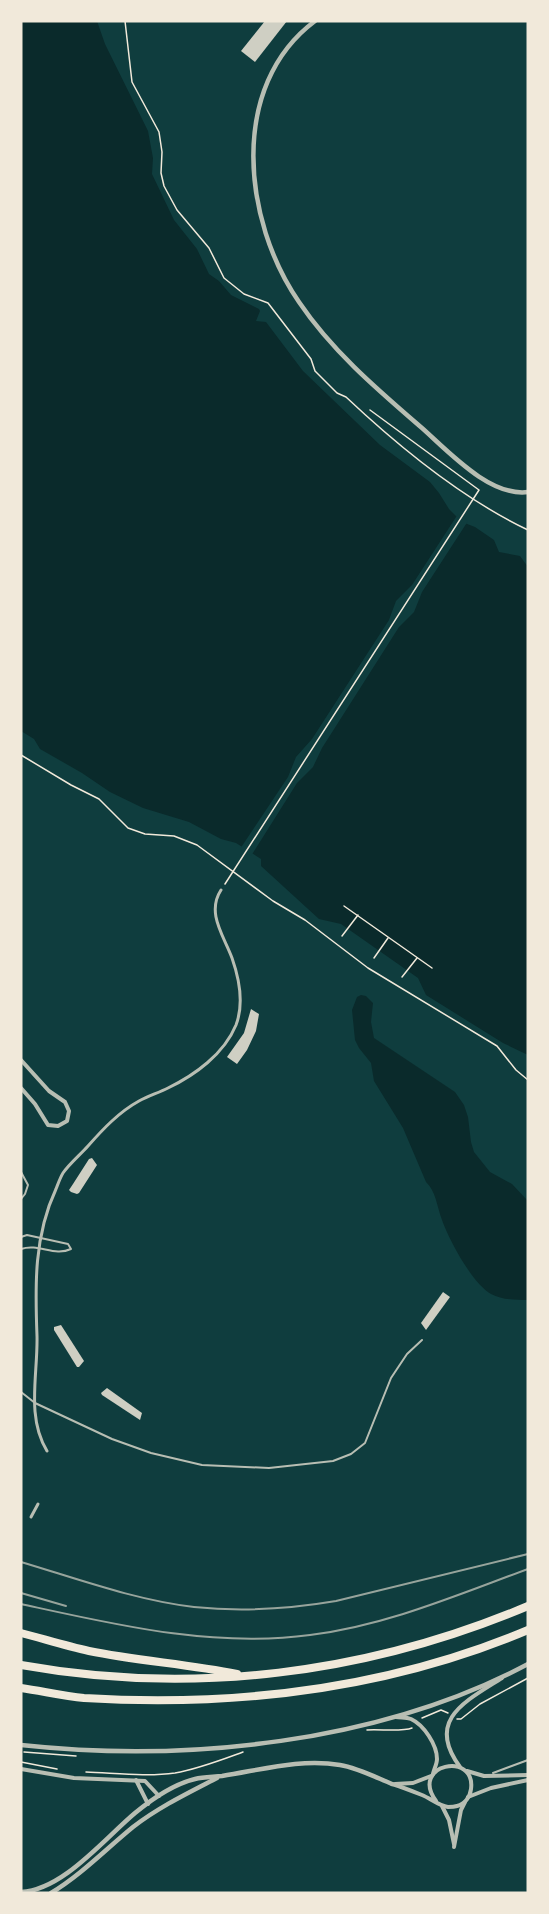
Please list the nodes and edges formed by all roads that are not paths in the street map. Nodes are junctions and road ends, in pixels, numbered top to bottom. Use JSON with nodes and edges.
{"nodes":[{"id":1,"x":315,"y":21,"type":"edge"},
{"id":2,"x":528,"y":492,"type":"edge"},
{"id":3,"x":221,"y":890,"type":"road end"},
{"id":4,"x":21,"y":1060,"type":"edge"},
{"id":5,"x":21,"y":1088,"type":"edge"},
{"id":6,"x":21,"y":1172,"type":"edge"},
{"id":7,"x":21,"y":1198,"type":"edge"},
{"id":8,"x":21,"y":1237,"type":"edge"},
{"id":9,"x":40,"y":1239,"type":"junction"},
{"id":10,"x":39,"y":1247,"type":"junction"},
{"id":11,"x":21,"y":1249,"type":"edge"},
{"id":12,"x":422,"y":1341,"type":"dead end"},
{"id":13,"x":21,"y":1392,"type":"edge"},
{"id":14,"x":35,"y":1403,"type":"junction"},
{"id":15,"x":47,"y":1451,"type":"dead end"},
{"id":16,"x":38,"y":1504,"type":"dead end"},
{"id":17,"x":31,"y":1517,"type":"dead end"},
{"id":18,"x":528,"y":1606,"type":"edge"},
{"id":19,"x":528,"y":1630,"type":"edge"},
{"id":20,"x":21,"y":1633,"type":"edge"},
{"id":21,"x":528,"y":1664,"type":"edge"},
{"id":22,"x":21,"y":1665,"type":"edge"},
{"id":23,"x":248,"y":1676,"type":"junction"},
{"id":24,"x":505,"y":1676,"type":"junction"},
{"id":25,"x":21,"y":1688,"type":"edge"},
{"id":26,"x":395,"y":1717,"type":"junction"},
{"id":27,"x":21,"y":1745,"type":"edge"},
{"id":28,"x":528,"y":1760,"type":"edge"},
{"id":29,"x":21,"y":1769,"type":"edge"},
{"id":30,"x":462,"y":1769,"type":"junction"},
{"id":31,"x":493,"y":1773,"type":"dead end"},
{"id":32,"x":433,"y":1775,"type":"junction"},
{"id":33,"x":528,"y":1775,"type":"edge"},
{"id":34,"x":222,"y":1776,"type":"junction"},
{"id":35,"x":135,"y":1779,"type":"junction"},
{"id":36,"x":528,"y":1780,"type":"edge"},
{"id":37,"x":392,"y":1784,"type":"junction"},
{"id":38,"x":159,"y":1797,"type":"junction"},
{"id":39,"x":467,"y":1798,"type":"junction"},
{"id":40,"x":436,"y":1801,"type":"junction"},
{"id":41,"x":148,"y":1804,"type":"junction"},
{"id":42,"x":441,"y":1805,"type":"junction"},
{"id":43,"x":21,"y":1892,"type":"edge"},
{"id":44,"x":51,"y":1893,"type":"edge"}],
"edges":[{"from":1,"to":2,"type":"street"},
{"from":3,"to":9,"type":"street"},
{"from":4,"to":5,"type":"street"},
{"from":6,"to":7,"type":"lane"},
{"from":8,"to":9,"type":"lane"},
{"from":9,"to":10,"type":"street"},
{"from":9,"to":10,"type":"lane"},
{"from":10,"to":11,"type":"lane"},
{"from":10,"to":14,"type":"street"},
{"from":12,"to":14,"type":"lane"},
{"from":13,"to":14,"type":"lane"},
{"from":14,"to":15,"type":"street"},
{"from":16,"to":17,"type":"street"},
{"from":18,"to":23,"type":"highway"},
{"from":19,"to":25,"type":"highway"},
{"from":20,"to":23,"type":"highway"},
{"from":21,"to":24,"type":"street"},
{"from":22,"to":23,"type":"highway"},
{"from":24,"to":26,"type":"street"},
{"from":24,"to":30,"type":"street"},
{"from":26,"to":27,"type":"street"},
{"from":26,"to":32,"type":"street"},
{"from":28,"to":31,"type":"lane"},
{"from":29,"to":35,"type":"street"},
{"from":30,"to":32,"type":"street"},
{"from":30,"to":33,"type":"street"},
{"from":30,"to":39,"type":"street"},
{"from":32,"to":37,"type":"street"},
{"from":32,"to":40,"type":"street"},
{"from":34,"to":37,"type":"street"},
{"from":34,"to":38,"type":"street"},
{"from":34,"to":44,"type":"street"},
{"from":35,"to":38,"type":"street"},
{"from":35,"to":41,"type":"street"},
{"from":36,"to":39,"type":"street"},
{"from":37,"to":40,"type":"street"},
{"from":38,"to":41,"type":"street"},
{"from":39,"to":42,"type":"street"},
{"from":39,"to":42,"type":"street"},
{"from":40,"to":42,"type":"street"},
{"from":41,"to":43,"type":"street"}]}
